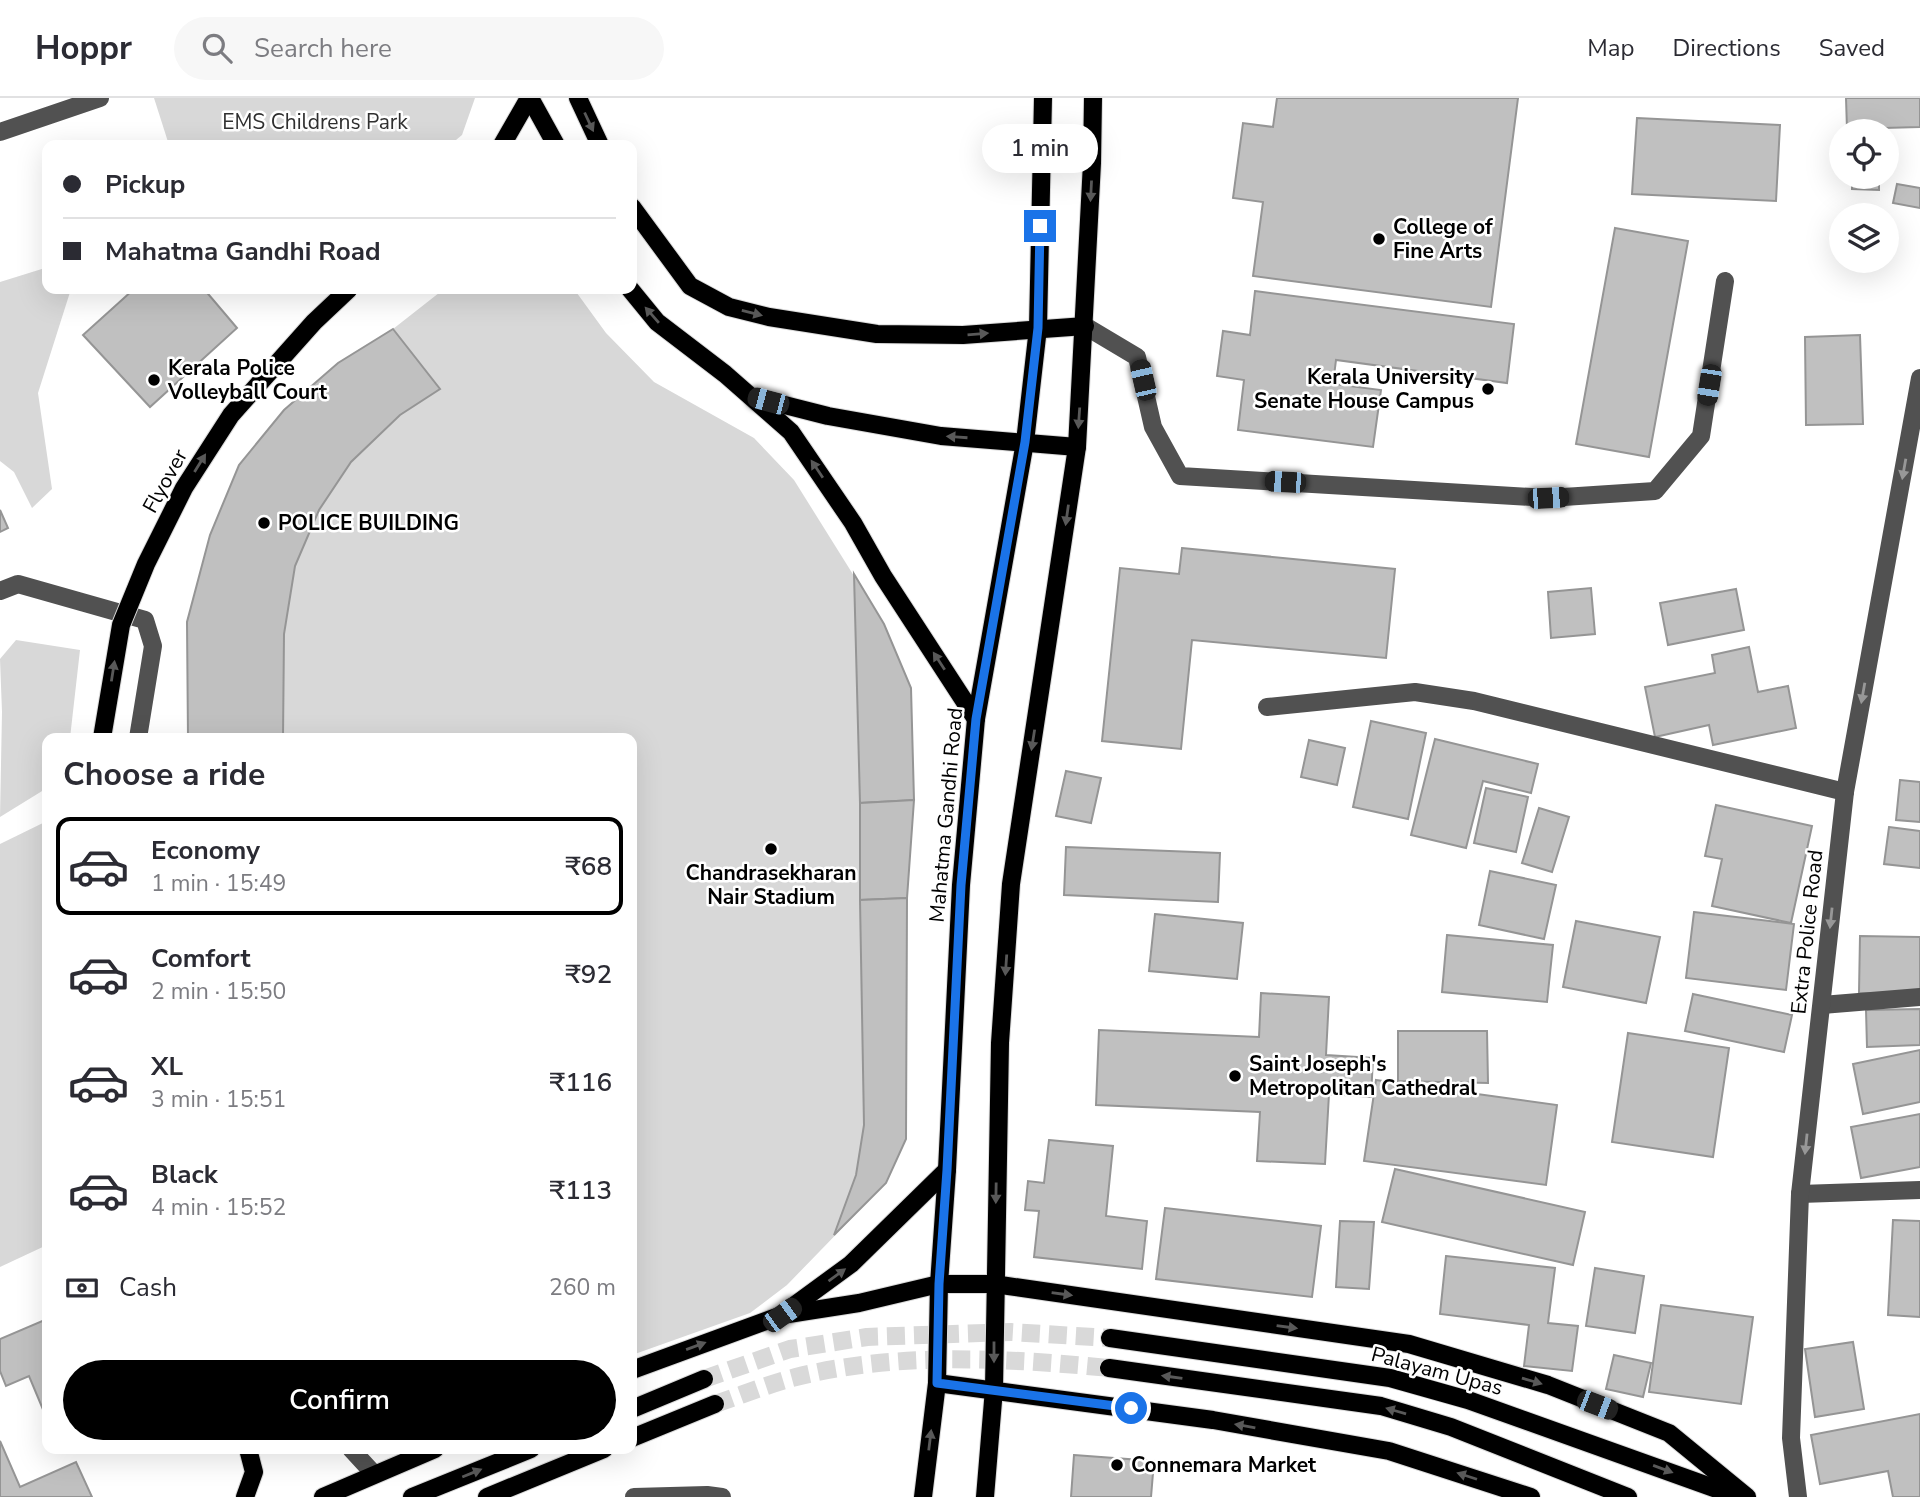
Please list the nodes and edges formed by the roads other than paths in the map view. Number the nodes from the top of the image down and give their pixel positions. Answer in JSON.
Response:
{"nodes":[{"id":1,"x":100,"y":98,"type":"edge"},
{"id":2,"x":530,"y":98,"type":"edge"},
{"id":3,"x":578,"y":98,"type":"edge"},
{"id":4,"x":1043,"y":98,"type":"edge"},
{"id":5,"x":1093,"y":98,"type":"edge"},
{"id":6,"x":0,"y":132,"type":"edge"},
{"id":7,"x":505,"y":140,"type":"edge"},
{"id":8,"x":553,"y":140,"type":"edge"},
{"id":9,"x":598,"y":140,"type":"edge"},
{"id":10,"x":637,"y":214,"type":"edge"},
{"id":11,"x":1726,"y":281,"type":"dead end"},
{"id":12,"x":344,"y":294,"type":"edge"},
{"id":13,"x":634,"y":294,"type":"edge"},
{"id":14,"x":1085,"y":326,"type":"junction"},
{"id":15,"x":1038,"y":328,"type":"junction"},
{"id":16,"x":1920,"y":378,"type":"edge"},
{"id":17,"x":750,"y":396,"type":"junction"},
{"id":18,"x":1025,"y":442,"type":"junction"},
{"id":19,"x":1077,"y":447,"type":"junction"},
{"id":20,"x":0,"y":591,"type":"edge"},
{"id":21,"x":1267,"y":707,"type":"dead end"},
{"id":22,"x":976,"y":719,"type":"junction"},
{"id":23,"x":103,"y":733,"type":"edge"},
{"id":24,"x":139,"y":733,"type":"edge"},
{"id":25,"x":1845,"y":792,"type":"junction"},
{"id":26,"x":1920,"y":997,"type":"edge"},
{"id":27,"x":1822,"y":1005,"type":"junction"},
{"id":28,"x":947,"y":1170,"type":"junction"},
{"id":29,"x":1920,"y":1190,"type":"edge"},
{"id":30,"x":1800,"y":1194,"type":"junction"},
{"id":31,"x":939,"y":1284,"type":"junction"},
{"id":32,"x":994,"y":1284,"type":"junction"},
{"id":33,"x":782,"y":1315,"type":"junction"},
{"id":34,"x":1110,"y":1338,"type":"tunnel mouth"},
{"id":35,"x":637,"y":1368,"type":"edge"},
{"id":36,"x":1109,"y":1368,"type":"tunnel mouth"},
{"id":37,"x":704,"y":1379,"type":"tunnel mouth"},
{"id":38,"x":937,"y":1383,"type":"junction"},
{"id":39,"x":994,"y":1389,"type":"junction"},
{"id":40,"x":715,"y":1404,"type":"tunnel mouth"},
{"id":41,"x":637,"y":1407,"type":"edge"},
{"id":42,"x":637,"y":1436,"type":"edge"},
{"id":43,"x":249,"y":1454,"type":"edge"},
{"id":44,"x":356,"y":1454,"type":"edge"},
{"id":45,"x":423,"y":1454,"type":"edge"},
{"id":46,"x":519,"y":1454,"type":"edge"},
{"id":47,"x":592,"y":1454,"type":"edge"},
{"id":48,"x":374,"y":1474,"type":"junction"},
{"id":49,"x":245,"y":1497,"type":"edge"},
{"id":50,"x":323,"y":1497,"type":"edge"},
{"id":51,"x":412,"y":1497,"type":"edge"},
{"id":52,"x":487,"y":1497,"type":"edge"},
{"id":53,"x":634,"y":1497,"type":"edge"},
{"id":54,"x":722,"y":1497,"type":"edge"},
{"id":55,"x":923,"y":1497,"type":"edge"},
{"id":56,"x":985,"y":1497,"type":"edge"},
{"id":57,"x":1531,"y":1497,"type":"edge"},
{"id":58,"x":1628,"y":1497,"type":"edge"},
{"id":59,"x":1740,"y":1497,"type":"edge"},
{"id":60,"x":1747,"y":1497,"type":"edge"},
{"id":61,"x":1798,"y":1497,"type":"edge"}],
"edges":[{"from":1,"to":6,"type":"street"},
{"from":2,"to":7,"type":"main road"},
{"from":2,"to":8,"type":"main road"},
{"from":3,"to":9,"type":"main road","one_way":true},
{"from":4,"to":15,"type":"main road","name":"Mahatma Gandhi Road"},
{"from":5,"to":14,"type":"main road","one_way":true},
{"from":10,"to":15,"type":"main road","one_way":true},
{"from":11,"to":14,"type":"street"},
{"from":23,"to":12,"type":"main road","name":"Flyover","one_way":true,"bridge":true},
{"from":17,"to":13,"type":"main road","one_way":true},
{"from":14,"to":15,"type":"main road"},
{"from":14,"to":19,"type":"main road","one_way":true},
{"from":15,"to":18,"type":"main road","name":"Mahatma Gandhi Road"},
{"from":16,"to":25,"type":"street","name":"Extra Police Road","one_way":true},
{"from":18,"to":17,"type":"main road","one_way":true},
{"from":22,"to":17,"type":"main road","one_way":true},
{"from":18,"to":19,"type":"main road"},
{"from":18,"to":22,"type":"main road","name":"Mahatma Gandhi Road"},
{"from":19,"to":32,"type":"main road","one_way":true},
{"from":20,"to":24,"type":"street"},
{"from":21,"to":25,"type":"street"},
{"from":22,"to":28,"type":"main road","name":"Mahatma Gandhi Road"},
{"from":25,"to":27,"type":"street","name":"Extra Police Road","one_way":true},
{"from":26,"to":27,"type":"street"},
{"from":27,"to":30,"type":"street","name":"Extra Police Road","one_way":true},
{"from":28,"to":31,"type":"main road","name":"Mahatma Gandhi Road"},
{"from":33,"to":28,"type":"main road","one_way":true},
{"from":29,"to":30,"type":"street"},
{"from":30,"to":61,"type":"street","name":"Extra Police Road"},
{"from":31,"to":32,"type":"main road"},
{"from":31,"to":33,"type":"main road"},
{"from":31,"to":38,"type":"main road","name":"Mahatma Gandhi Road"},
{"from":32,"to":39,"type":"main road","one_way":true},
{"from":32,"to":60,"type":"main road","one_way":true},
{"from":35,"to":33,"type":"main road","one_way":true},
{"from":34,"to":59,"type":"main road","name":"Palayam Upas","one_way":true},
{"from":58,"to":36,"type":"main road","one_way":true},
{"from":37,"to":41,"type":"main road"},
{"from":38,"to":39,"type":"main road"},
{"from":55,"to":38,"type":"main road","name":"Mahatma Gandhi Road","one_way":true},
{"from":39,"to":56,"type":"main road"},
{"from":57,"to":39,"type":"main road","one_way":true},
{"from":40,"to":42,"type":"main road"},
{"from":43,"to":49,"type":"main road"},
{"from":44,"to":48,"type":"street"},
{"from":45,"to":48,"type":"main road"},
{"from":51,"to":46,"type":"main road","one_way":true},
{"from":47,"to":52,"type":"main road"},
{"from":48,"to":50,"type":"main road"},
{"from":53,"to":54,"type":"street"}]}
